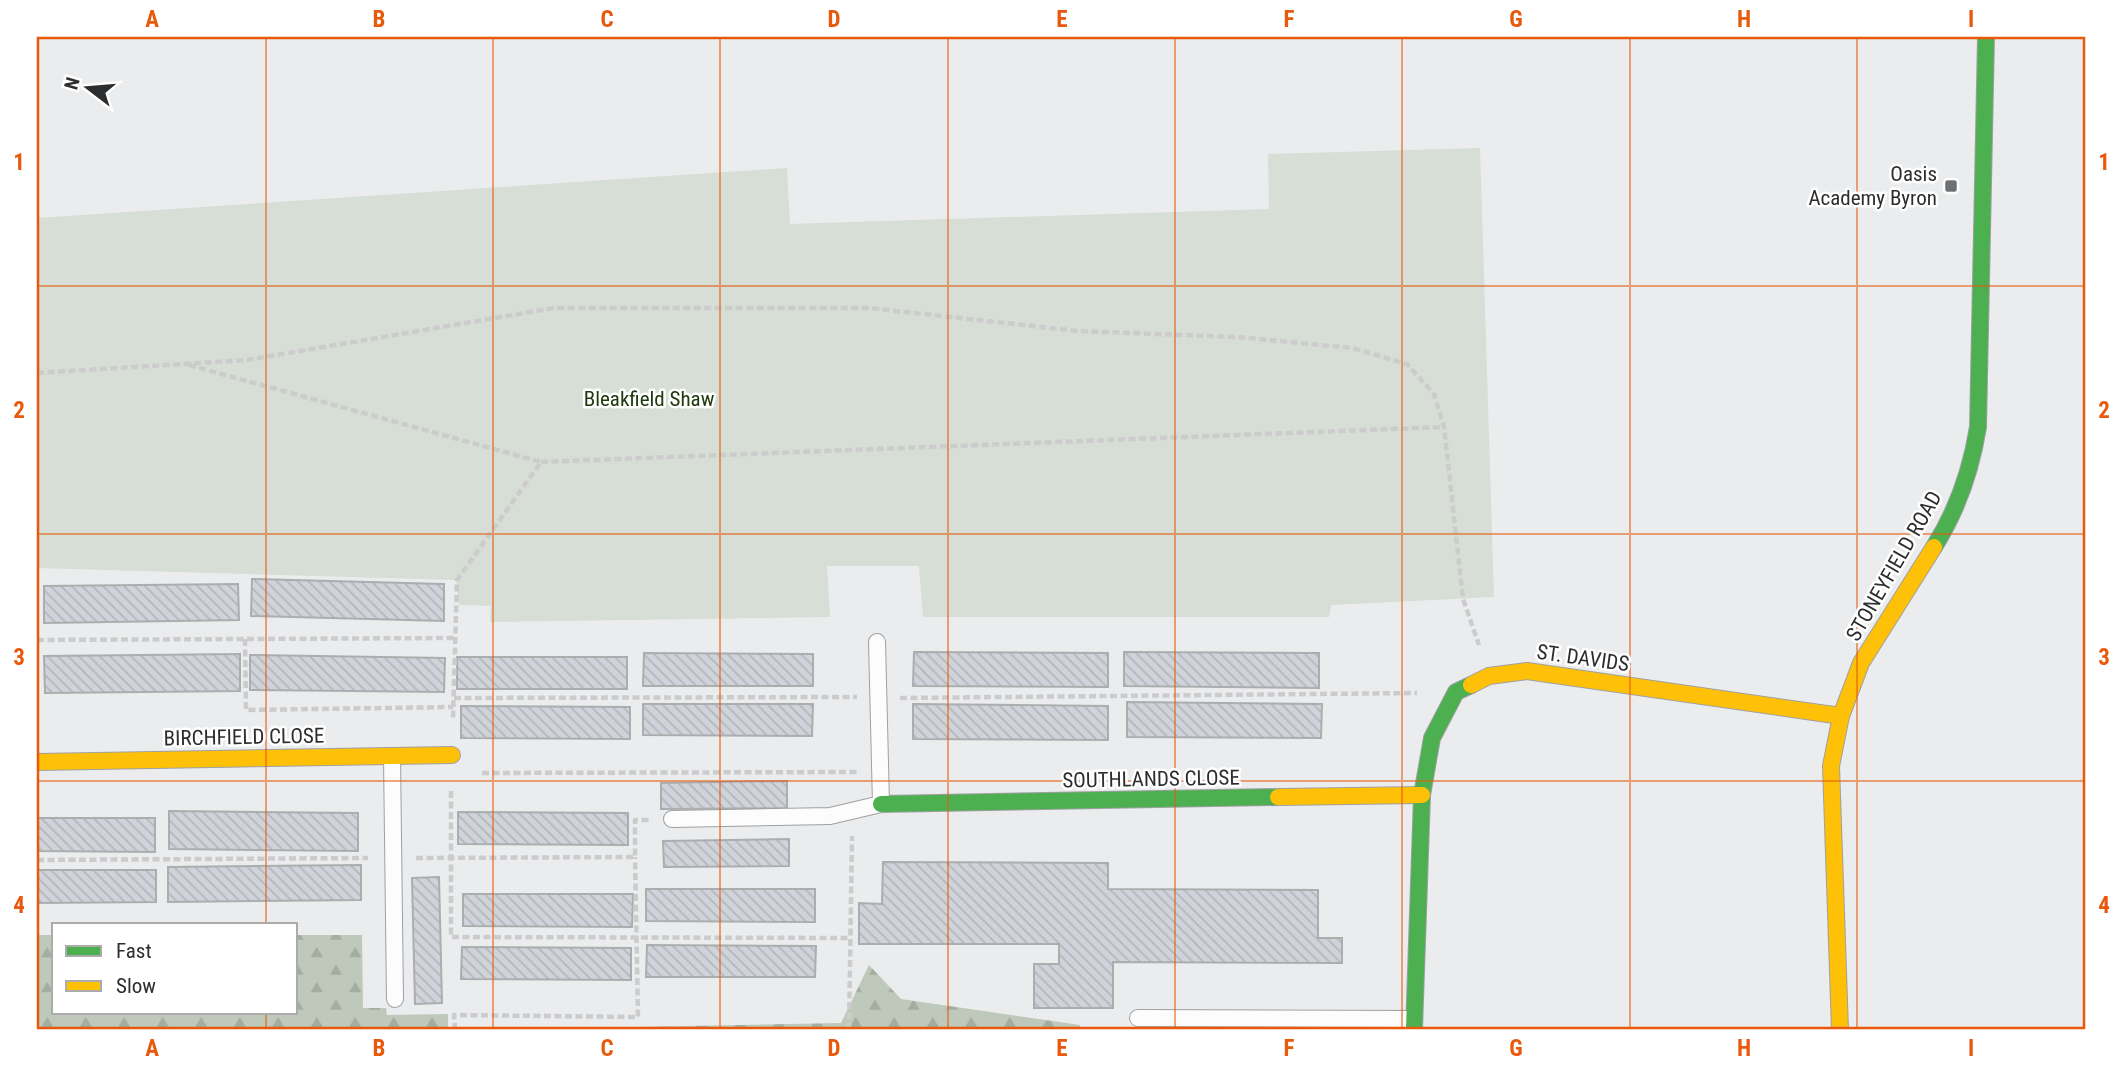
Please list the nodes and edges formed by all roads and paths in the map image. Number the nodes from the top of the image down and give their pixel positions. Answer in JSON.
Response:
{"nodes":[{"id":1,"x":1986,"y":37,"type":"edge"},
{"id":2,"x":185,"y":364,"type":"junction"},
{"id":3,"x":37,"y":373,"type":"edge"},
{"id":4,"x":1444,"y":428,"type":"junction"},
{"id":5,"x":541,"y":462,"type":"junction"},
{"id":6,"x":455,"y":638,"type":"junction"},
{"id":7,"x":246,"y":639,"type":"junction"},
{"id":8,"x":37,"y":640,"type":"edge"},
{"id":9,"x":877,"y":642,"type":"dead end"},
{"id":10,"x":1489,"y":676,"type":"junction"},
{"id":11,"x":1456,"y":692,"type":"junction"},
{"id":12,"x":454,"y":698,"type":"junction"},
{"id":13,"x":878,"y":698,"type":"junction"},
{"id":14,"x":453,"y":707,"type":"junction"},
{"id":15,"x":1841,"y":716,"type":"junction"},
{"id":16,"x":452,"y":755,"type":"junction"},
{"id":17,"x":392,"y":756,"type":"junction"},
{"id":18,"x":37,"y":762,"type":"edge"},
{"id":19,"x":880,"y":771,"type":"junction"},
{"id":20,"x":479,"y":773,"type":"dead end"},
{"id":21,"x":1422,"y":795,"type":"junction"},
{"id":22,"x":881,"y":804,"type":"junction"},
{"id":23,"x":852,"y":810,"type":"junction"},
{"id":24,"x":672,"y":819,"type":"dead end"},
{"id":25,"x":635,"y":857,"type":"dead end"},
{"id":26,"x":637,"y":936,"type":"junction"},
{"id":27,"x":850,"y":938,"type":"junction"},
{"id":28,"x":395,"y":999,"type":"dead end"},
{"id":29,"x":1138,"y":1018,"type":"dead end"},
{"id":30,"x":1414,"y":1024,"type":"edge"},
{"id":31,"x":455,"y":1030,"type":"edge"},
{"id":32,"x":849,"y":1030,"type":"edge"},
{"id":33,"x":1840,"y":1030,"type":"edge"}],
"edges":[{"from":1,"to":15,"type":"street","name":"STONEYFIELD ROAD"},
{"from":2,"to":3,"type":"path"},
{"from":2,"to":4,"type":"path"},
{"from":2,"to":5,"type":"path"},
{"from":4,"to":5,"type":"path"},
{"from":4,"to":10,"type":"path"},
{"from":5,"to":6,"type":"path"},
{"from":6,"to":7,"type":"path"},
{"from":6,"to":12,"type":"path"},
{"from":7,"to":8,"type":"path"},
{"from":7,"to":14,"type":"path"},
{"from":9,"to":13,"type":"lane"},
{"from":10,"to":11,"type":"street","name":"ST. DAVIDS"},
{"from":10,"to":15,"type":"street","name":"ST. DAVIDS"},
{"from":11,"to":13,"type":"path"},
{"from":11,"to":21,"type":"street"},
{"from":12,"to":13,"type":"path"},
{"from":12,"to":14,"type":"path"},
{"from":13,"to":19,"type":"lane"},
{"from":14,"to":16,"type":"path"},
{"from":15,"to":33,"type":"street","name":"STONEYFIELD ROAD"},
{"from":16,"to":17,"type":"street","name":"BIRCHFIELD CLOSE"},
{"from":16,"to":26,"type":"path"},
{"from":17,"to":18,"type":"street","name":"BIRCHFIELD CLOSE"},
{"from":17,"to":28,"type":"lane"},
{"from":19,"to":20,"type":"path"},
{"from":19,"to":22,"type":"lane"},
{"from":21,"to":22,"type":"street","name":"SOUTHLANDS CLOSE"},
{"from":21,"to":30,"type":"street"},
{"from":22,"to":23,"type":"lane"},
{"from":23,"to":24,"type":"lane"},
{"from":23,"to":27,"type":"path"},
{"from":25,"to":26,"type":"path"},
{"from":26,"to":27,"type":"path"},
{"from":26,"to":31,"type":"path"},
{"from":27,"to":32,"type":"path"},
{"from":29,"to":30,"type":"lane"}]}
